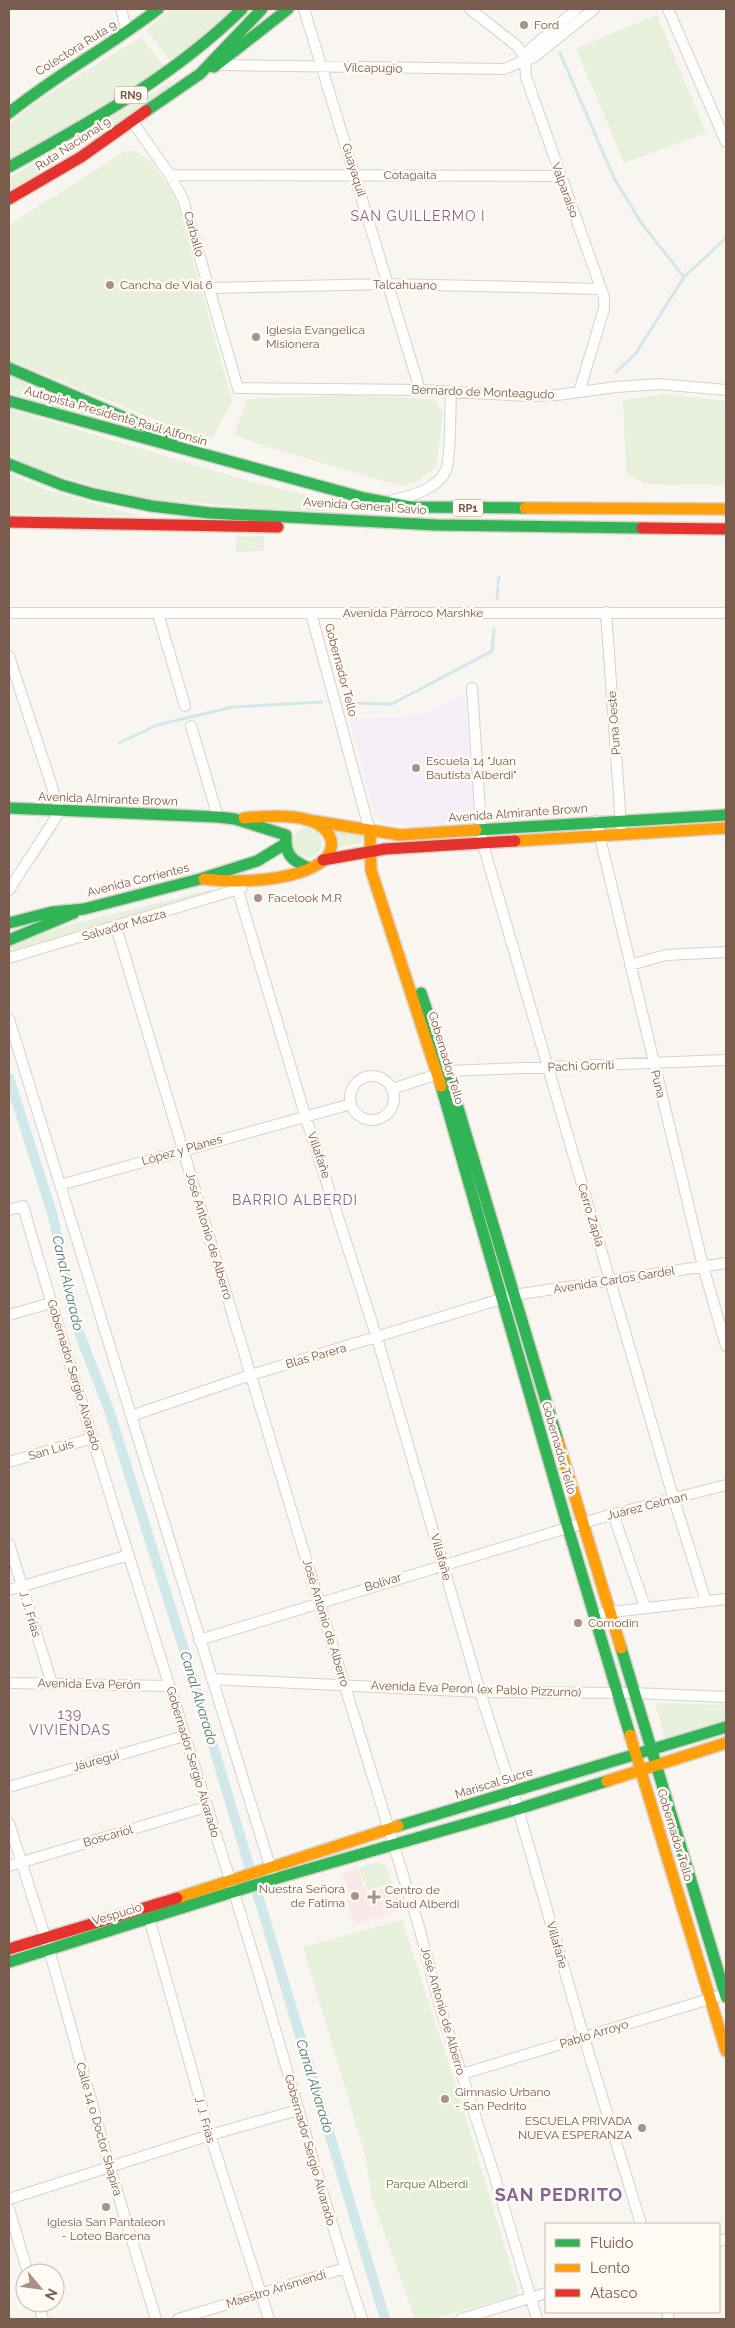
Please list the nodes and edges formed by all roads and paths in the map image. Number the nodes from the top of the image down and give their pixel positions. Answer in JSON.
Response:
{"nodes":[{"id":1,"x":120,"y":9,"type":"edge"},
{"id":2,"x":158,"y":9,"type":"edge"},
{"id":3,"x":242,"y":9,"type":"edge"},
{"id":4,"x":262,"y":9,"type":"edge"},
{"id":5,"x":288,"y":9,"type":"edge"},
{"id":6,"x":304,"y":9,"type":"edge"},
{"id":7,"x":470,"y":9,"type":"edge"},
{"id":8,"x":577,"y":9,"type":"edge"},
{"id":9,"x":594,"y":9,"type":"edge"},
{"id":10,"x":668,"y":9,"type":"edge"},
{"id":11,"x":127,"y":32,"type":"junction"},
{"id":12,"x":525,"y":59,"type":"junction"},
{"id":13,"x":218,"y":65,"type":"junction"},
{"id":14,"x":323,"y":67,"type":"junction"},
{"id":15,"x":200,"y":74,"type":"junction"},
{"id":16,"x":9,"y":113,"type":"edge"},
{"id":17,"x":132,"y":122,"type":"junction"},
{"id":18,"x":726,"y":142,"type":"edge"},
{"id":19,"x":81,"y":158,"type":"junction"},
{"id":20,"x":9,"y":167,"type":"edge"},
{"id":21,"x":170,"y":175,"type":"junction"},
{"id":22,"x":356,"y":175,"type":"junction"},
{"id":23,"x":560,"y":176,"type":"junction"},
{"id":24,"x":9,"y":199,"type":"edge"},
{"id":25,"x":9,"y":210,"type":"edge"},
{"id":26,"x":388,"y":284,"type":"junction"},
{"id":27,"x":209,"y":288,"type":"junction"},
{"id":28,"x":601,"y":288,"type":"junction"},
{"id":29,"x":9,"y":368,"type":"edge"},
{"id":30,"x":238,"y":388,"type":"joint"},
{"id":31,"x":420,"y":390,"type":"junction"},
{"id":32,"x":726,"y":390,"type":"edge"},
{"id":33,"x":450,"y":392,"type":"junction"},
{"id":34,"x":579,"y":392,"type":"junction"},
{"id":35,"x":9,"y":401,"type":"edge"},
{"id":36,"x":215,"y":458,"type":"junction"},
{"id":37,"x":9,"y":464,"type":"edge"},
{"id":38,"x":382,"y":502,"type":"junction"},
{"id":39,"x":726,"y":508,"type":"edge"},
{"id":40,"x":9,"y":522,"type":"edge"},
{"id":41,"x":436,"y":525,"type":"junction"},
{"id":42,"x":726,"y":530,"type":"edge"},
{"id":43,"x":606,"y":612,"type":"junction"},
{"id":44,"x":9,"y":613,"type":"edge"},
{"id":45,"x":311,"y":613,"type":"junction"},
{"id":46,"x":158,"y":614,"type":"junction"},
{"id":47,"x":726,"y":614,"type":"edge"},
{"id":48,"x":9,"y":656,"type":"edge"},
{"id":49,"x":472,"y":688,"type":"dead end"},
{"id":50,"x":185,"y":706,"type":"dead end"},
{"id":51,"x":191,"y":726,"type":"dead end"},
{"id":52,"x":9,"y":808,"type":"edge"},
{"id":53,"x":60,"y":812,"type":"junction"},
{"id":54,"x":726,"y":815,"type":"edge"},
{"id":55,"x":218,"y":817,"type":"junction"},
{"id":56,"x":235,"y":819,"type":"junction"},
{"id":57,"x":621,"y":820,"type":"junction"},
{"id":58,"x":311,"y":821,"type":"junction"},
{"id":59,"x":596,"y":822,"type":"junction"},
{"id":60,"x":481,"y":828,"type":"junction"},
{"id":61,"x":726,"y":828,"type":"edge"},
{"id":62,"x":370,"y":832,"type":"junction"},
{"id":63,"x":622,"y":835,"type":"junction"},
{"id":64,"x":600,"y":837,"type":"junction"},
{"id":65,"x":286,"y":840,"type":"junction"},
{"id":66,"x":482,"y":841,"type":"junction"},
{"id":67,"x":372,"y":851,"type":"junction"},
{"id":68,"x":324,"y":860,"type":"junction"},
{"id":69,"x":307,"y":867,"type":"junction"},
{"id":70,"x":200,"y":879,"type":"junction"},
{"id":71,"x":254,"y":881,"type":"junction"},
{"id":72,"x":9,"y":890,"type":"edge"},
{"id":73,"x":238,"y":890,"type":"junction"},
{"id":74,"x":84,"y":909,"type":"junction"},
{"id":75,"x":9,"y":923,"type":"edge"},
{"id":76,"x":116,"y":927,"type":"junction"},
{"id":77,"x":9,"y":940,"type":"edge"},
{"id":78,"x":726,"y":952,"type":"edge"},
{"id":79,"x":9,"y":958,"type":"edge"},
{"id":80,"x":630,"y":965,"type":"junction"},
{"id":81,"x":9,"y":1019,"type":"edge"},
{"id":82,"x":726,"y":1060,"type":"edge"},
{"id":83,"x":653,"y":1063,"type":"junction"},
{"id":84,"x":547,"y":1067,"type":"junction"},
{"id":85,"x":442,"y":1072,"type":"junction"},
{"id":86,"x":392,"y":1089,"type":"junction"},
{"id":87,"x":351,"y":1104,"type":"junction"},
{"id":88,"x":305,"y":1115,"type":"junction"},
{"id":89,"x":183,"y":1150,"type":"junction"},
{"id":90,"x":60,"y":1185,"type":"junction"},
{"id":91,"x":9,"y":1210,"type":"edge"},
{"id":92,"x":726,"y":1263,"type":"edge"},
{"id":93,"x":703,"y":1266,"type":"junction"},
{"id":94,"x":610,"y":1281,"type":"junction"},
{"id":95,"x":508,"y":1296,"type":"junction"},
{"id":96,"x":51,"y":1303,"type":"junction"},
{"id":97,"x":9,"y":1315,"type":"edge"},
{"id":98,"x":377,"y":1338,"type":"junction"},
{"id":99,"x":726,"y":1346,"type":"edge"},
{"id":100,"x":251,"y":1375,"type":"junction"},
{"id":101,"x":130,"y":1416,"type":"junction"},
{"id":102,"x":93,"y":1438,"type":"junction"},
{"id":103,"x":9,"y":1462,"type":"edge"},
{"id":104,"x":726,"y":1485,"type":"edge"},
{"id":105,"x":674,"y":1500,"type":"junction"},
{"id":106,"x":613,"y":1514,"type":"junction"},
{"id":107,"x":582,"y":1524,"type":"junction"},
{"id":108,"x":568,"y":1528,"type":"junction"},
{"id":109,"x":9,"y":1544,"type":"edge"},
{"id":110,"x":129,"y":1555,"type":"junction"},
{"id":111,"x":443,"y":1564,"type":"junction"},
{"id":112,"x":22,"y":1586,"type":"junction"},
{"id":113,"x":9,"y":1590,"type":"edge"},
{"id":114,"x":726,"y":1599,"type":"edge"},
{"id":115,"x":706,"y":1601,"type":"junction"},
{"id":116,"x":319,"y":1602,"type":"junction"},
{"id":117,"x":646,"y":1607,"type":"junction"},
{"id":118,"x":609,"y":1611,"type":"junction"},
{"id":119,"x":596,"y":1615,"type":"junction"},
{"id":120,"x":199,"y":1640,"type":"junction"},
{"id":121,"x":212,"y":1680,"type":"junction"},
{"id":122,"x":9,"y":1682,"type":"edge"},
{"id":123,"x":52,"y":1684,"type":"junction"},
{"id":124,"x":345,"y":1684,"type":"junction"},
{"id":125,"x":169,"y":1686,"type":"junction"},
{"id":126,"x":480,"y":1692,"type":"junction"},
{"id":127,"x":634,"y":1693,"type":"junction"},
{"id":128,"x":620,"y":1694,"type":"junction"},
{"id":129,"x":726,"y":1697,"type":"edge"},
{"id":130,"x":726,"y":1727,"type":"edge"},
{"id":131,"x":184,"y":1736,"type":"junction"},
{"id":132,"x":726,"y":1743,"type":"edge"},
{"id":133,"x":651,"y":1750,"type":"junction"},
{"id":134,"x":636,"y":1755,"type":"junction"},
{"id":135,"x":656,"y":1766,"type":"junction"},
{"id":136,"x":640,"y":1770,"type":"junction"},
{"id":137,"x":9,"y":1787,"type":"edge"},
{"id":138,"x":513,"y":1792,"type":"junction"},
{"id":139,"x":206,"y":1807,"type":"junction"},
{"id":140,"x":518,"y":1809,"type":"junction"},
{"id":141,"x":9,"y":1823,"type":"edge"},
{"id":142,"x":389,"y":1829,"type":"junction"},
{"id":143,"x":394,"y":1846,"type":"junction"},
{"id":144,"x":20,"y":1862,"type":"junction"},
{"id":145,"x":9,"y":1866,"type":"edge"},
{"id":146,"x":272,"y":1874,"type":"junction"},
{"id":147,"x":232,"y":1887,"type":"junction"},
{"id":148,"x":149,"y":1918,"type":"junction"},
{"id":149,"x":45,"y":1938,"type":"junction"},
{"id":150,"x":9,"y":1949,"type":"edge"},
{"id":151,"x":49,"y":1949,"type":"junction"},
{"id":152,"x":9,"y":1962,"type":"edge"},
{"id":153,"x":726,"y":1995,"type":"edge"},
{"id":154,"x":710,"y":1998,"type":"junction"},
{"id":155,"x":584,"y":2037,"type":"junction"},
{"id":156,"x":726,"y":2050,"type":"edge"},
{"id":157,"x":462,"y":2074,"type":"junction"},
{"id":158,"x":298,"y":2110,"type":"junction"},
{"id":159,"x":210,"y":2135,"type":"junction"},
{"id":160,"x":110,"y":2168,"type":"junction"},
{"id":161,"x":9,"y":2200,"type":"edge"},
{"id":162,"x":9,"y":2209,"type":"edge"},
{"id":163,"x":641,"y":2223,"type":"edge"},
{"id":164,"x":25,"y":2263,"type":"edge"},
{"id":165,"x":345,"y":2268,"type":"junction"},
{"id":166,"x":545,"y":2293,"type":"edge"},
{"id":167,"x":261,"y":2294,"type":"junction"},
{"id":168,"x":531,"y":2298,"type":"junction"},
{"id":169,"x":156,"y":2319,"type":"edge"},
{"id":170,"x":178,"y":2319,"type":"edge"},
{"id":171,"x":269,"y":2319,"type":"edge"},
{"id":172,"x":362,"y":2319,"type":"edge"},
{"id":173,"x":461,"y":2319,"type":"edge"},
{"id":174,"x":537,"y":2319,"type":"edge"}],
"edges":[{"from":1,"to":11,"type":"street"},
{"from":2,"to":11,"type":"main road","name":"Colectora Ruta 9"},
{"from":3,"to":20,"type":"main road","name":"Ruta Nacional 9","number":"RN9"},
{"from":4,"to":15,"type":"main road","name":"Ruta Nacional 9","number":"RN9"},
{"from":5,"to":13,"type":"main road"},
{"from":6,"to":14,"type":"street","name":"Guayaquil"},
{"from":7,"to":12,"type":"street"},
{"from":8,"to":12,"type":"street"},
{"from":9,"to":12,"type":"street","name":"Vilcapugio"},
{"from":10,"to":18,"type":"street"},
{"from":11,"to":16,"type":"main road","name":"Colectora Ruta 9"},
{"from":12,"to":14,"type":"street","name":"Vilcapugio"},
{"from":12,"to":23,"type":"street","name":"Valparaíso"},
{"from":13,"to":14,"type":"street","name":"Vilcapugio"},
{"from":13,"to":15,"type":"main road"},
{"from":14,"to":22,"type":"street","name":"Guayaquil"},
{"from":15,"to":17,"type":"main road","name":"Ruta Nacional 9","number":"RN9"},
{"from":17,"to":19,"type":"main road","name":"Ruta Nacional 9","number":"RN9"},
{"from":17,"to":21,"type":"street","name":"Carballo"},
{"from":19,"to":24,"type":"main road","name":"Ruta Nacional 9","number":"RN9"},
{"from":19,"to":25,"type":"main road"},
{"from":21,"to":22,"type":"street","name":"Cotagaita"},
{"from":21,"to":27,"type":"street","name":"Carballo"},
{"from":22,"to":23,"type":"street","name":"Cotagaita"},
{"from":22,"to":26,"type":"street","name":"Guayaquil"},
{"from":23,"to":28,"type":"street","name":"Valparaíso"},
{"from":26,"to":27,"type":"street","name":"Talcahuano"},
{"from":26,"to":28,"type":"street","name":"Talcahuano"},
{"from":26,"to":31,"type":"street","name":"Guayaquil"},
{"from":27,"to":30,"type":"street","name":"Carballo"},
{"from":28,"to":34,"type":"street","name":"Valparaíso"},
{"from":29,"to":36,"type":"main road"},
{"from":30,"to":31,"type":"street","name":"Bernardo de Monteagudo"},
{"from":31,"to":33,"type":"street","name":"Bernardo de Monteagudo"},
{"from":32,"to":34,"type":"street","name":"Bernardo de Monteagudo"},
{"from":33,"to":34,"type":"street","name":"Bernardo de Monteagudo"},
{"from":33,"to":38,"type":"street"},
{"from":35,"to":36,"type":"main road","name":"Autopista Presidente Raúl Alfonsín"},
{"from":36,"to":38,"type":"main road","name":"Avenida General Savio","number":"RP1"},
{"from":37,"to":41,"type":"main road","name":"Avenida General Savio","number":"RP1"},
{"from":38,"to":39,"type":"main road","name":"Avenida General Savio","number":"RP1"},
{"from":40,"to":41,"type":"main road","number":"RP1"},
{"from":41,"to":42,"type":"main road","name":"Avenida General Savio","number":"RP1"},
{"from":43,"to":45,"type":"street","name":"Avenida Párroco Marshke"},
{"from":43,"to":47,"type":"street","name":"Avenida Párroco Marshke"},
{"from":43,"to":57,"type":"street","name":"Puna Oeste"},
{"from":44,"to":46,"type":"street","name":"Avenida Párroco Marshke"},
{"from":45,"to":46,"type":"street","name":"Avenida Párroco Marshke"},
{"from":45,"to":62,"type":"street","name":"Gobernador Tello"},
{"from":46,"to":50,"type":"street"},
{"from":48,"to":53,"type":"street"},
{"from":49,"to":60,"type":"street","name":"Cerro Zapla"},
{"from":51,"to":55,"type":"street"},
{"from":52,"to":53,"type":"main road","name":"Avenida Almirante Brown"},
{"from":53,"to":55,"type":"main road","name":"Avenida Almirante Brown"},
{"from":53,"to":72,"type":"street"},
{"from":54,"to":57,"type":"main road","name":"Avenida Almirante Brown"},
{"from":55,"to":56,"type":"main road","name":"Avenida Almirante Brown"},
{"from":56,"to":58,"type":"main road","name":"Avenida Almirante Brown"},
{"from":56,"to":65,"type":"main road"},
{"from":57,"to":59,"type":"main road","name":"Avenida Almirante Brown"},
{"from":57,"to":63,"type":"street","name":"Puna Oeste"},
{"from":58,"to":62,"type":"main road","name":"Avenida Almirante Brown"},
{"from":58,"to":65,"type":"main road"},
{"from":58,"to":68,"type":"main road"},
{"from":59,"to":60,"type":"main road","name":"Avenida Almirante Brown"},
{"from":59,"to":64,"type":"street","name":"Puna"},
{"from":60,"to":62,"type":"main road","name":"Avenida Almirante Brown"},
{"from":60,"to":66,"type":"street","name":"Cerro Zapla"},
{"from":61,"to":63,"type":"main road","name":"Avenida Almirante Brown"},
{"from":62,"to":67,"type":"main road","name":"Gobernador Tello"},
{"from":63,"to":64,"type":"main road","name":"Avenida Almirante Brown"},
{"from":64,"to":66,"type":"main road","name":"Avenida Almirante Brown"},
{"from":64,"to":80,"type":"street","name":"Puna"},
{"from":65,"to":69,"type":"main road"},
{"from":65,"to":70,"type":"main road","name":"Avenida Corrientes"},
{"from":66,"to":67,"type":"main road","name":"Avenida Almirante Brown"},
{"from":66,"to":84,"type":"street","name":"Cerro Zapla"},
{"from":67,"to":68,"type":"main road","name":"Avenida Almirante Brown"},
{"from":67,"to":85,"type":"main road","name":"Gobernador Tello"},
{"from":68,"to":69,"type":"main road"},
{"from":69,"to":71,"type":"main road","name":"Avenida Corrientes"},
{"from":70,"to":71,"type":"main road","name":"Avenida Corrientes"},
{"from":70,"to":74,"type":"main road","name":"Avenida Corrientes"},
{"from":71,"to":73,"type":"street","name":"Salvador Mazza"},
{"from":73,"to":76,"type":"street","name":"Salvador Mazza"},
{"from":73,"to":88,"type":"street","name":"Villafañe"},
{"from":74,"to":75,"type":"main road","name":"Avenida Corrientes"},
{"from":74,"to":77,"type":"main road","name":"Avenida Corrientes"},
{"from":76,"to":79,"type":"street","name":"Salvador Mazza"},
{"from":76,"to":89,"type":"street","name":"José Antonio de Alberro"},
{"from":78,"to":80,"type":"street"},
{"from":80,"to":83,"type":"street","name":"Puna"},
{"from":81,"to":90,"type":"street"},
{"from":82,"to":83,"type":"street","name":"Pachi Gorriti"},
{"from":83,"to":84,"type":"street","name":"Pachi Gorriti"},
{"from":83,"to":93,"type":"street","name":"Puna"},
{"from":84,"to":85,"type":"street","name":"Pachi Gorriti"},
{"from":84,"to":94,"type":"street","name":"Cerro Zapla"},
{"from":85,"to":86,"type":"street","name":"Pachi Gorriti"},
{"from":85,"to":95,"type":"main road","name":"Gobernador Tello"},
{"from":86,"to":87,"type":"street"},
{"from":86,"to":87,"type":"street"},
{"from":87,"to":88,"type":"street","name":"López y Planes"},
{"from":88,"to":89,"type":"street","name":"López y Planes"},
{"from":88,"to":98,"type":"street","name":"Villafañe"},
{"from":89,"to":90,"type":"street","name":"López y Planes"},
{"from":89,"to":100,"type":"street","name":"José Antonio de Alberro"},
{"from":90,"to":101,"type":"street"},
{"from":91,"to":96,"type":"street","name":"Gobernador Sergio Alvarado"},
{"from":92,"to":93,"type":"street","name":"Avenida Carlos Gardel"},
{"from":93,"to":94,"type":"street","name":"Avenida Carlos Gardel"},
{"from":93,"to":99,"type":"street","name":"Puna"},
{"from":94,"to":95,"type":"street","name":"Avenida Carlos Gardel"},
{"from":94,"to":105,"type":"street","name":"Cerro Zapla"},
{"from":95,"to":98,"type":"street","name":"Blas Parera"},
{"from":95,"to":107,"type":"main road","name":"Gobernador Tello"},
{"from":95,"to":108,"type":"main road","name":"Gobernador Tello"},
{"from":96,"to":97,"type":"street"},
{"from":96,"to":102,"type":"street","name":"Gobernador Sergio Alvarado"},
{"from":98,"to":100,"type":"street","name":"Blas Parera"},
{"from":98,"to":111,"type":"street","name":"Villafañe"},
{"from":100,"to":101,"type":"street","name":"Blas Parera"},
{"from":100,"to":116,"type":"street","name":"José Antonio de Alberro"},
{"from":101,"to":120,"type":"street"},
{"from":102,"to":103,"type":"street","name":"San Luis"},
{"from":102,"to":110,"type":"street","name":"Gobernador Sergio Alvarado"},
{"from":104,"to":105,"type":"street","name":"Juárez Celman"},
{"from":105,"to":106,"type":"street","name":"Juárez Celman"},
{"from":105,"to":115,"type":"street","name":"Cerro Zapla"},
{"from":106,"to":107,"type":"street","name":"Juárez Celman"},
{"from":106,"to":117,"type":"street"},
{"from":107,"to":108,"type":"street","name":"Juárez Celman"},
{"from":107,"to":118,"type":"main road","name":"Gobernador Tello"},
{"from":108,"to":111,"type":"street","name":"Bolívar"},
{"from":108,"to":119,"type":"main road","name":"Gobernador Tello"},
{"from":109,"to":112,"type":"street","name":"J. J. Frias"},
{"from":110,"to":112,"type":"street"},
{"from":110,"to":125,"type":"street","name":"Gobernador Sergio Alvarado"},
{"from":111,"to":116,"type":"street","name":"Bolívar"},
{"from":111,"to":126,"type":"street","name":"Villafañe"},
{"from":112,"to":113,"type":"street"},
{"from":112,"to":123,"type":"street","name":"J. J. Frias"},
{"from":114,"to":115,"type":"street"},
{"from":115,"to":117,"type":"street"},
{"from":116,"to":120,"type":"street","name":"Bolívar"},
{"from":116,"to":124,"type":"street","name":"José Antonio de Alberro"},
{"from":117,"to":118,"type":"street"},
{"from":118,"to":119,"type":"street"},
{"from":118,"to":127,"type":"main road","name":"Gobernador Tello"},
{"from":119,"to":128,"type":"main road","name":"Gobernador Tello"},
{"from":120,"to":121,"type":"street"},
{"from":121,"to":124,"type":"street","name":"Avenida Eva Peron (ex Pablo Pizzurno)"},
{"from":121,"to":146,"type":"street"},
{"from":122,"to":123,"type":"street","name":"Avenida Eva Perón"},
{"from":123,"to":125,"type":"street","name":"Avenida Eva Perón"},
{"from":124,"to":126,"type":"street","name":"Avenida Eva Peron (ex Pablo Pizzurno)"},
{"from":124,"to":142,"type":"street","name":"José Antonio de Alberro"},
{"from":125,"to":131,"type":"street","name":"Gobernador Sergio Alvarado"},
{"from":126,"to":128,"type":"street","name":"Avenida Eva Peron (ex Pablo Pizzurno)"},
{"from":126,"to":138,"type":"street","name":"Villafañe"},
{"from":127,"to":128,"type":"street"},
{"from":127,"to":129,"type":"street"},
{"from":127,"to":133,"type":"main road","name":"Gobernador Tello"},
{"from":128,"to":134,"type":"main road","name":"Gobernador Tello"},
{"from":130,"to":133,"type":"main road","name":"Mariscal Sucre"},
{"from":131,"to":137,"type":"street","name":"Jáuregui"},
{"from":131,"to":139,"type":"street","name":"Gobernador Sergio Alvarado"},
{"from":132,"to":135,"type":"main road"},
{"from":133,"to":134,"type":"main road","name":"Mariscal Sucre"},
{"from":133,"to":135,"type":"main road","name":"Gobernador Tello"},
{"from":134,"to":136,"type":"main road","name":"Gobernador Tello"},
{"from":134,"to":138,"type":"main road","name":"Mariscal Sucre"},
{"from":135,"to":136,"type":"main road"},
{"from":135,"to":153,"type":"main road","name":"Gobernador Tello"},
{"from":136,"to":140,"type":"main road"},
{"from":136,"to":154,"type":"main road","name":"Gobernador Tello"},
{"from":138,"to":140,"type":"street","name":"Villafañe"},
{"from":138,"to":142,"type":"main road","name":"Mariscal Sucre"},
{"from":139,"to":144,"type":"street","name":"Boscariol"},
{"from":139,"to":147,"type":"street","name":"Gobernador Sergio Alvarado"},
{"from":140,"to":143,"type":"main road"},
{"from":140,"to":155,"type":"street","name":"Villafañe"},
{"from":141,"to":144,"type":"street","name":"Calle 14 o Doctor Shapira"},
{"from":142,"to":143,"type":"street","name":"José Antonio de Alberro"},
{"from":142,"to":146,"type":"main road","name":"Mariscal Sucre"},
{"from":143,"to":146,"type":"main road"},
{"from":143,"to":157,"type":"street","name":"José Antonio de Alberro"},
{"from":144,"to":145,"type":"street","name":"Boscariol"},
{"from":144,"to":149,"type":"street","name":"Calle 14 o Doctor Shapira"},
{"from":146,"to":147,"type":"main road"},
{"from":147,"to":148,"type":"main road","name":"Vespucio"},
{"from":147,"to":149,"type":"main road","name":"Vespucio"},
{"from":147,"to":158,"type":"street","name":"Gobernador Sergio Alvarado"},
{"from":148,"to":151,"type":"main road","name":"Vespucio"},
{"from":148,"to":159,"type":"street","name":"J. J. Frias"},
{"from":149,"to":150,"type":"main road","name":"Vespucio"},
{"from":149,"to":151,"type":"street","name":"Calle 14 o Doctor Shapira"},
{"from":151,"to":152,"type":"main road","name":"Vespucio"},
{"from":151,"to":160,"type":"street","name":"Calle 14 o Doctor Shapira"},
{"from":153,"to":154,"type":"street","name":"Pablo Arroyo"},
{"from":154,"to":155,"type":"street","name":"Pablo Arroyo"},
{"from":154,"to":156,"type":"main road","name":"Gobernador Tello"},
{"from":155,"to":157,"type":"street","name":"Pablo Arroyo"},
{"from":155,"to":163,"type":"street","name":"Villafañe"},
{"from":157,"to":168,"type":"street","name":"José Antonio de Alberro"},
{"from":158,"to":159,"type":"street"},
{"from":158,"to":165,"type":"street","name":"Gobernador Sergio Alvarado"},
{"from":159,"to":160,"type":"street"},
{"from":159,"to":167,"type":"street","name":"J. J. Frias"},
{"from":160,"to":161,"type":"street"},
{"from":160,"to":169,"type":"street","name":"Calle 14 o Doctor Shapira"},
{"from":162,"to":164,"type":"street"},
{"from":165,"to":167,"type":"street","name":"Maestro Arismendi"},
{"from":165,"to":172,"type":"street","name":"Gobernador Sergio Alvarado"},
{"from":166,"to":168,"type":"street"},
{"from":167,"to":170,"type":"street","name":"Maestro Arismendi"},
{"from":167,"to":171,"type":"street","name":"J. J. Frias"},
{"from":168,"to":173,"type":"street"},
{"from":168,"to":174,"type":"street","name":"José Antonio de Alberro"}]}
